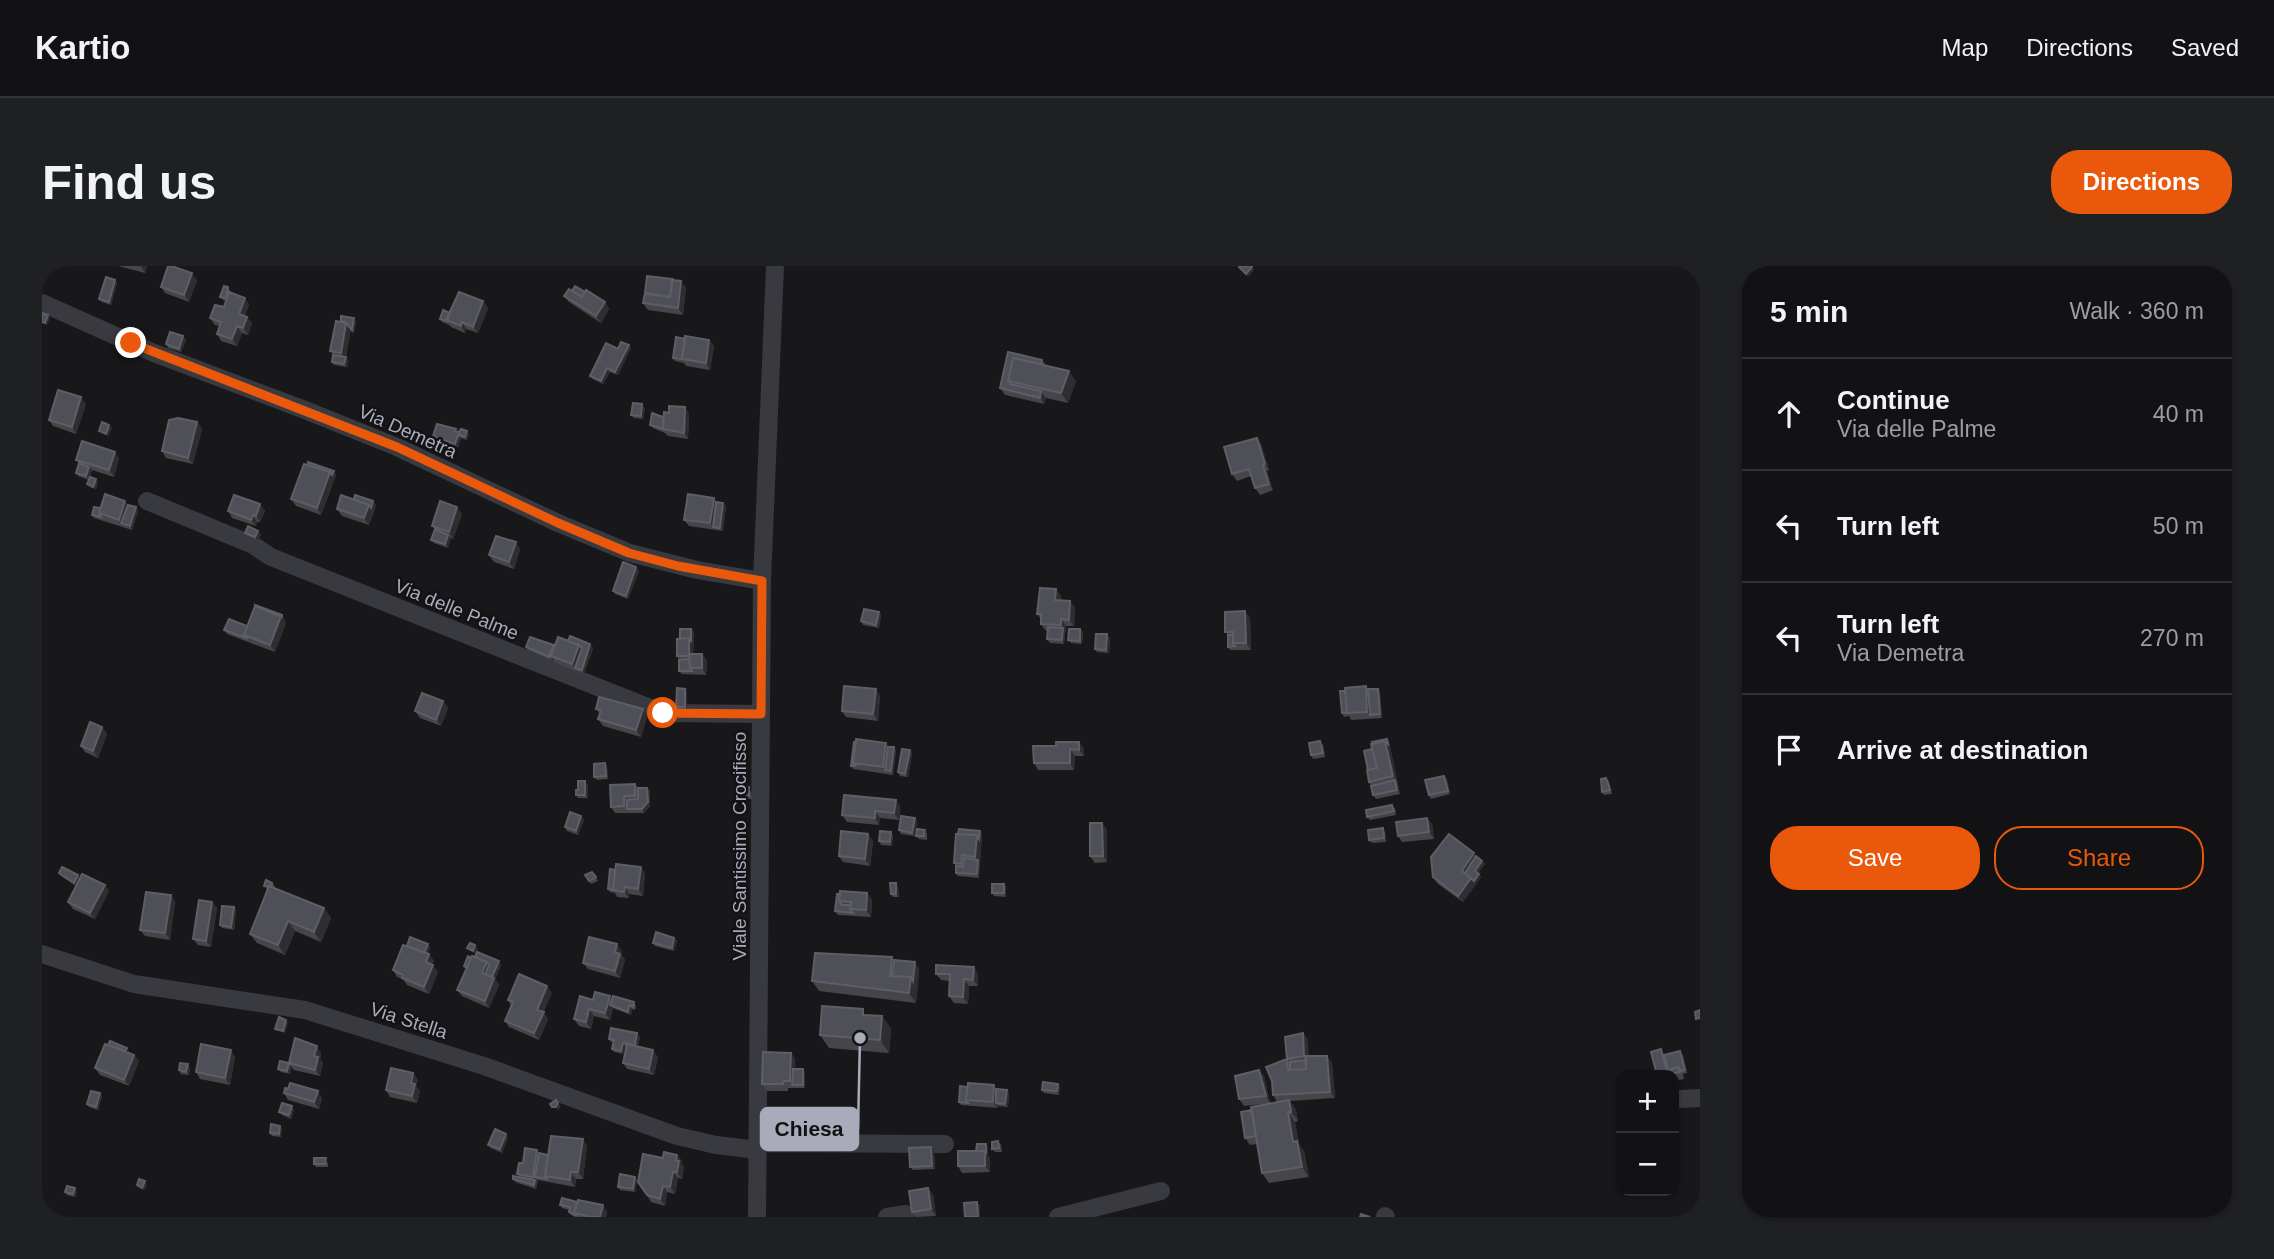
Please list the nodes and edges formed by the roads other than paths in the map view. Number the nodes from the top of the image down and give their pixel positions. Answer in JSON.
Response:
{"nodes":[{"id":1,"x":775,"y":266,"type":"edge"},
{"id":2,"x":42,"y":303,"type":"edge"},
{"id":3,"x":147,"y":501,"type":"dead end"},
{"id":4,"x":762,"y":581,"type":"junction"},
{"id":5,"x":761,"y":714,"type":"junction"},
{"id":6,"x":42,"y":954,"type":"edge"},
{"id":7,"x":1700,"y":1098,"type":"edge"},
{"id":8,"x":1680,"y":1099,"type":"dead end"},
{"id":9,"x":946,"y":1144,"type":"dead end"},
{"id":10,"x":758,"y":1147,"type":"junction"},
{"id":11,"x":1161,"y":1191,"type":"dead end"},
{"id":12,"x":906,"y":1214,"type":"dead end"},
{"id":13,"x":757,"y":1217,"type":"edge"},
{"id":14,"x":887,"y":1217,"type":"edge"},
{"id":15,"x":1058,"y":1217,"type":"edge"}],
"edges":[{"from":1,"to":4,"type":"street","name":"Viale Santissimo Crocifisso"},
{"from":2,"to":4,"type":"street","name":"Via Demetra"},
{"from":3,"to":5,"type":"street","name":"Via delle Palme"},
{"from":4,"to":5,"type":"street","name":"Viale Santissimo Crocifisso"},
{"from":5,"to":10,"type":"street","name":"Viale Santissimo Crocifisso"},
{"from":6,"to":10,"type":"street","name":"Via Stella"},
{"from":7,"to":8,"type":"street"},
{"from":9,"to":10,"type":"street","name":"Via Stella"},
{"from":10,"to":13,"type":"street","name":"Viale Santissimo Crocifisso"},
{"from":11,"to":15,"type":"street"},
{"from":12,"to":14,"type":"street"}]}
